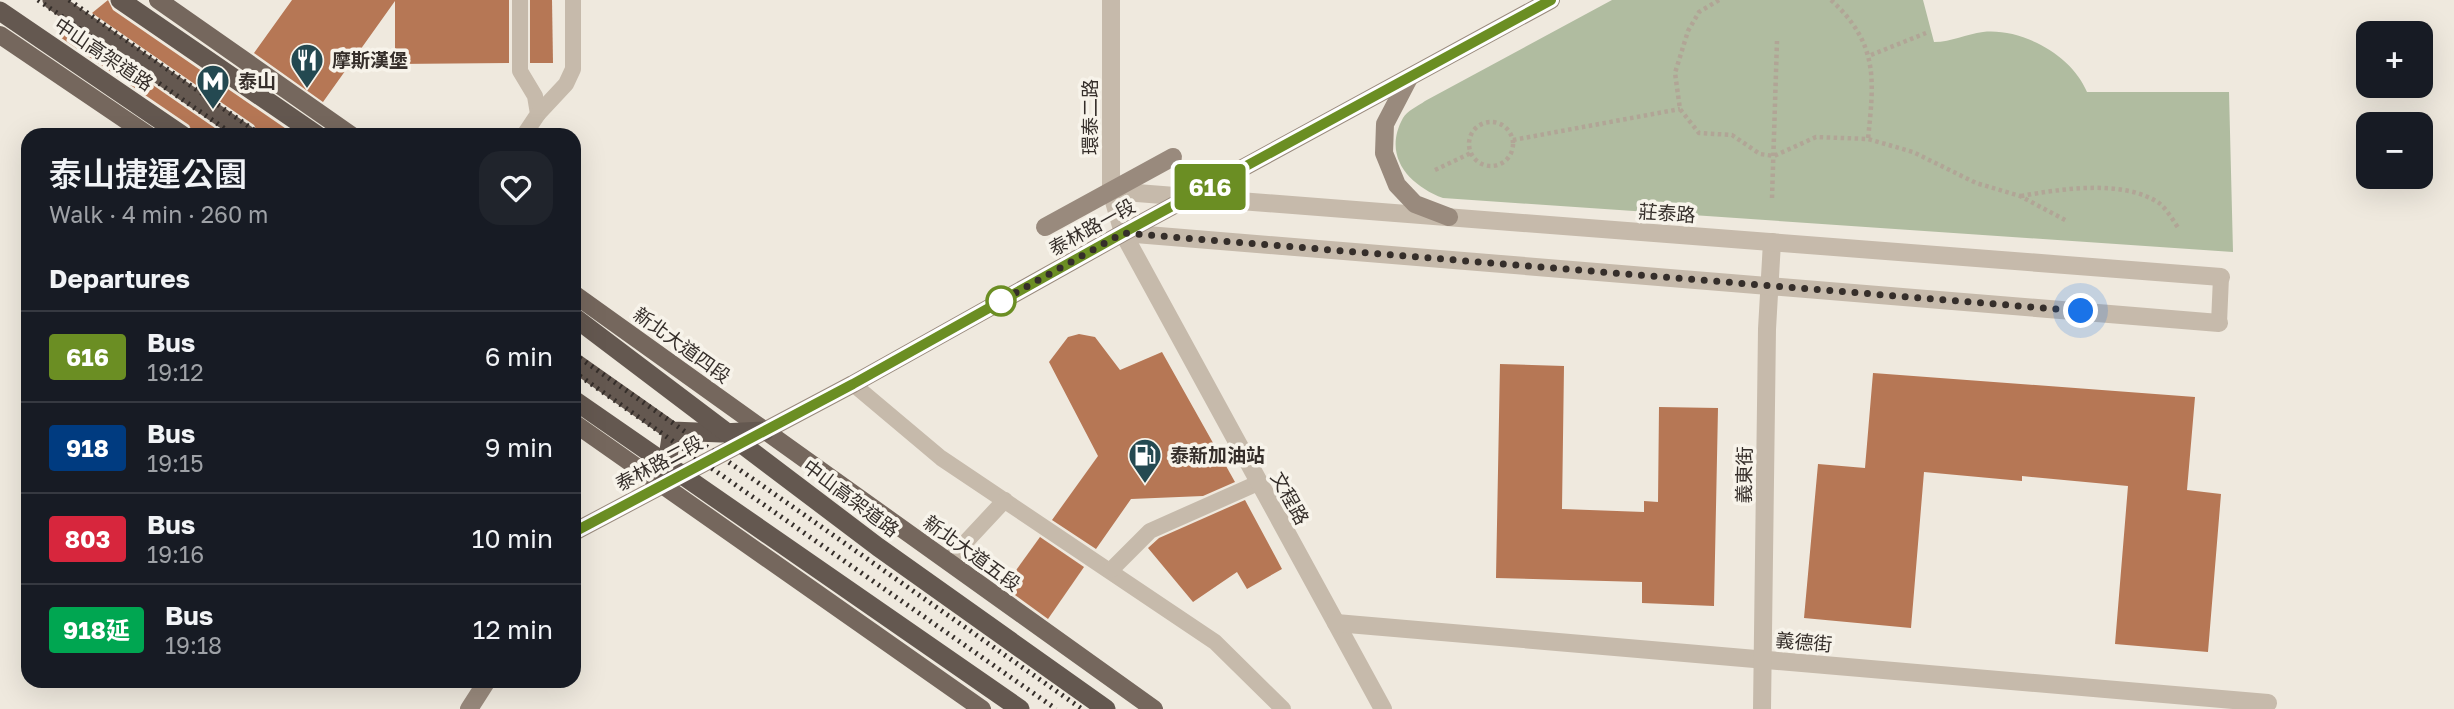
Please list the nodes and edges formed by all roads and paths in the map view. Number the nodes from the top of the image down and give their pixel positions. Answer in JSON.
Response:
{"nodes":[{"id":1,"x":52,"y":0,"type":"edge"},
{"id":2,"x":120,"y":0,"type":"edge"},
{"id":3,"x":158,"y":0,"type":"edge"},
{"id":4,"x":520,"y":0,"type":"edge"},
{"id":5,"x":573,"y":0,"type":"edge"},
{"id":6,"x":1111,"y":0,"type":"edge"},
{"id":7,"x":1551,"y":0,"type":"edge"},
{"id":8,"x":1719,"y":0,"type":"edge"},
{"id":9,"x":1831,"y":0,"type":"edge"},
{"id":10,"x":0,"y":11,"type":"edge"},
{"id":11,"x":1926,"y":33,"type":"dead end"},
{"id":12,"x":0,"y":35,"type":"edge"},
{"id":13,"x":1777,"y":41,"type":"dead end"},
{"id":14,"x":1871,"y":55,"type":"junction"},
{"id":15,"x":1409,"y":78,"type":"junction"},
{"id":16,"x":1680,"y":109,"type":"junction"},
{"id":17,"x":538,"y":114,"type":"junction"},
{"id":18,"x":138,"y":128,"type":"edge"},
{"id":19,"x":171,"y":128,"type":"edge"},
{"id":20,"x":237,"y":128,"type":"edge"},
{"id":21,"x":307,"y":128,"type":"edge"},
{"id":22,"x":341,"y":128,"type":"edge"},
{"id":23,"x":529,"y":128,"type":"edge"},
{"id":24,"x":1868,"y":139,"type":"junction"},
{"id":25,"x":1513,"y":140,"type":"junction"},
{"id":26,"x":1471,"y":153,"type":"junction"},
{"id":27,"x":1774,"y":156,"type":"junction"},
{"id":28,"x":1173,"y":157,"type":"dead end"},
{"id":29,"x":1435,"y":170,"type":"dead end"},
{"id":30,"x":1111,"y":191,"type":"junction"},
{"id":31,"x":2020,"y":196,"type":"junction"},
{"id":32,"x":1191,"y":198,"type":"junction"},
{"id":33,"x":1772,"y":198,"type":"dead end"},
{"id":34,"x":1449,"y":217,"type":"junction"},
{"id":35,"x":2067,"y":221,"type":"dead end"},
{"id":36,"x":1045,"y":227,"type":"dead end"},
{"id":37,"x":2179,"y":229,"type":"dead end"},
{"id":38,"x":1123,"y":233,"type":"junction"},
{"id":39,"x":1773,"y":242,"type":"junction"},
{"id":40,"x":2221,"y":276,"type":"joint"},
{"id":41,"x":1770,"y":286,"type":"junction"},
{"id":42,"x":581,"y":298,"type":"edge"},
{"id":43,"x":581,"y":322,"type":"edge"},
{"id":44,"x":2219,"y":323,"type":"joint"},
{"id":45,"x":581,"y":367,"type":"edge"},
{"id":46,"x":853,"y":384,"type":"junction"},
{"id":47,"x":581,"y":405,"type":"edge"},
{"id":48,"x":581,"y":428,"type":"edge"},
{"id":49,"x":672,"y":431,"type":"junction"},
{"id":50,"x":765,"y":431,"type":"junction"},
{"id":51,"x":1258,"y":483,"type":"junction"},
{"id":52,"x":664,"y":484,"type":"junction"},
{"id":53,"x":1005,"y":500,"type":"junction"},
{"id":54,"x":581,"y":528,"type":"edge"},
{"id":55,"x":948,"y":561,"type":"junction"},
{"id":56,"x":1111,"y":570,"type":"junction"},
{"id":57,"x":1336,"y":623,"type":"junction"},
{"id":58,"x":1763,"y":660,"type":"junction"},
{"id":59,"x":482,"y":688,"type":"edge"},
{"id":60,"x":2268,"y":703,"type":"dead end"},
{"id":61,"x":469,"y":709,"type":"edge"},
{"id":62,"x":982,"y":709,"type":"edge"},
{"id":63,"x":1020,"y":709,"type":"edge"},
{"id":64,"x":1106,"y":709,"type":"edge"},
{"id":65,"x":1154,"y":709,"type":"edge"},
{"id":66,"x":1283,"y":709,"type":"edge"},
{"id":67,"x":1383,"y":709,"type":"edge"},
{"id":68,"x":1762,"y":709,"type":"edge"}],
"edges":[{"from":1,"to":20,"type":"highway"},
{"from":2,"to":21,"type":"highway"},
{"from":3,"to":22,"type":"main road"},
{"from":4,"to":17,"type":"lane"},
{"from":5,"to":17,"type":"lane"},
{"from":6,"to":30,"type":"street","name":"環泰二路"},
{"from":7,"to":15,"type":"main road","name":"泰林路一段"},
{"from":8,"to":16,"type":"path"},
{"from":9,"to":14,"type":"path"},
{"from":10,"to":19,"type":"highway","name":"中山高架道路"},
{"from":11,"to":14,"type":"path"},
{"from":12,"to":18,"type":"main road"},
{"from":13,"to":27,"type":"path"},
{"from":14,"to":24,"type":"path"},
{"from":15,"to":32,"type":"main road","name":"泰林路一段"},
{"from":15,"to":34,"type":"main road"},
{"from":16,"to":25,"type":"path"},
{"from":16,"to":27,"type":"path"},
{"from":17,"to":23,"type":"lane"},
{"from":24,"to":27,"type":"path"},
{"from":24,"to":31,"type":"path"},
{"from":25,"to":26,"type":"path"},
{"from":25,"to":26,"type":"path"},
{"from":26,"to":29,"type":"path"},
{"from":27,"to":33,"type":"path"},
{"from":28,"to":30,"type":"main road","name":"泰林路一段"},
{"from":30,"to":32,"type":"street","name":"莊泰路"},
{"from":30,"to":36,"type":"main road","name":"泰林路一段"},
{"from":30,"to":38,"type":"street","name":"環泰二路"},
{"from":31,"to":35,"type":"path"},
{"from":31,"to":37,"type":"path"},
{"from":32,"to":34,"type":"street","name":"莊泰路"},
{"from":32,"to":38,"type":"main road","name":"泰林路一段"},
{"from":34,"to":39,"type":"street","name":"莊泰路"},
{"from":38,"to":41,"type":"street"},
{"from":38,"to":46,"type":"main road","name":"泰林路一段"},
{"from":38,"to":51,"type":"street","name":"文程路"},
{"from":39,"to":40,"type":"street","name":"莊泰路"},
{"from":39,"to":41,"type":"street","name":"義東街"},
{"from":40,"to":44,"type":"lane"},
{"from":41,"to":44,"type":"street"},
{"from":41,"to":58,"type":"street","name":"義東街"},
{"from":42,"to":50,"type":"main road","name":"新北大道四段"},
{"from":43,"to":64,"type":"highway","name":"中山高架道路","bridge":true},
{"from":45,"to":49,"type":"highway"},
{"from":46,"to":50,"type":"main road","name":"泰林路一段"},
{"from":46,"to":53,"type":"lane"},
{"from":47,"to":63,"type":"highway","bridge":true},
{"from":48,"to":52,"type":"main road"},
{"from":49,"to":50,"type":"highway"},
{"from":49,"to":52,"type":"highway"},
{"from":50,"to":52,"type":"main road","name":"泰林路二段"},
{"from":50,"to":55,"type":"main road","name":"新北大道五段"},
{"from":51,"to":56,"type":"lane"},
{"from":51,"to":57,"type":"street","name":"文程路"},
{"from":52,"to":54,"type":"main road","name":"泰林路二段"},
{"from":52,"to":62,"type":"main road"},
{"from":53,"to":55,"type":"lane"},
{"from":53,"to":56,"type":"lane"},
{"from":55,"to":65,"type":"main road","name":"新北大道五段"},
{"from":56,"to":66,"type":"lane"},
{"from":57,"to":58,"type":"street","name":"義德街"},
{"from":57,"to":67,"type":"street","name":"文程路"},
{"from":58,"to":60,"type":"street","name":"義德街"},
{"from":58,"to":68,"type":"street","name":"義東街"},
{"from":59,"to":61,"type":"main road"}]}
